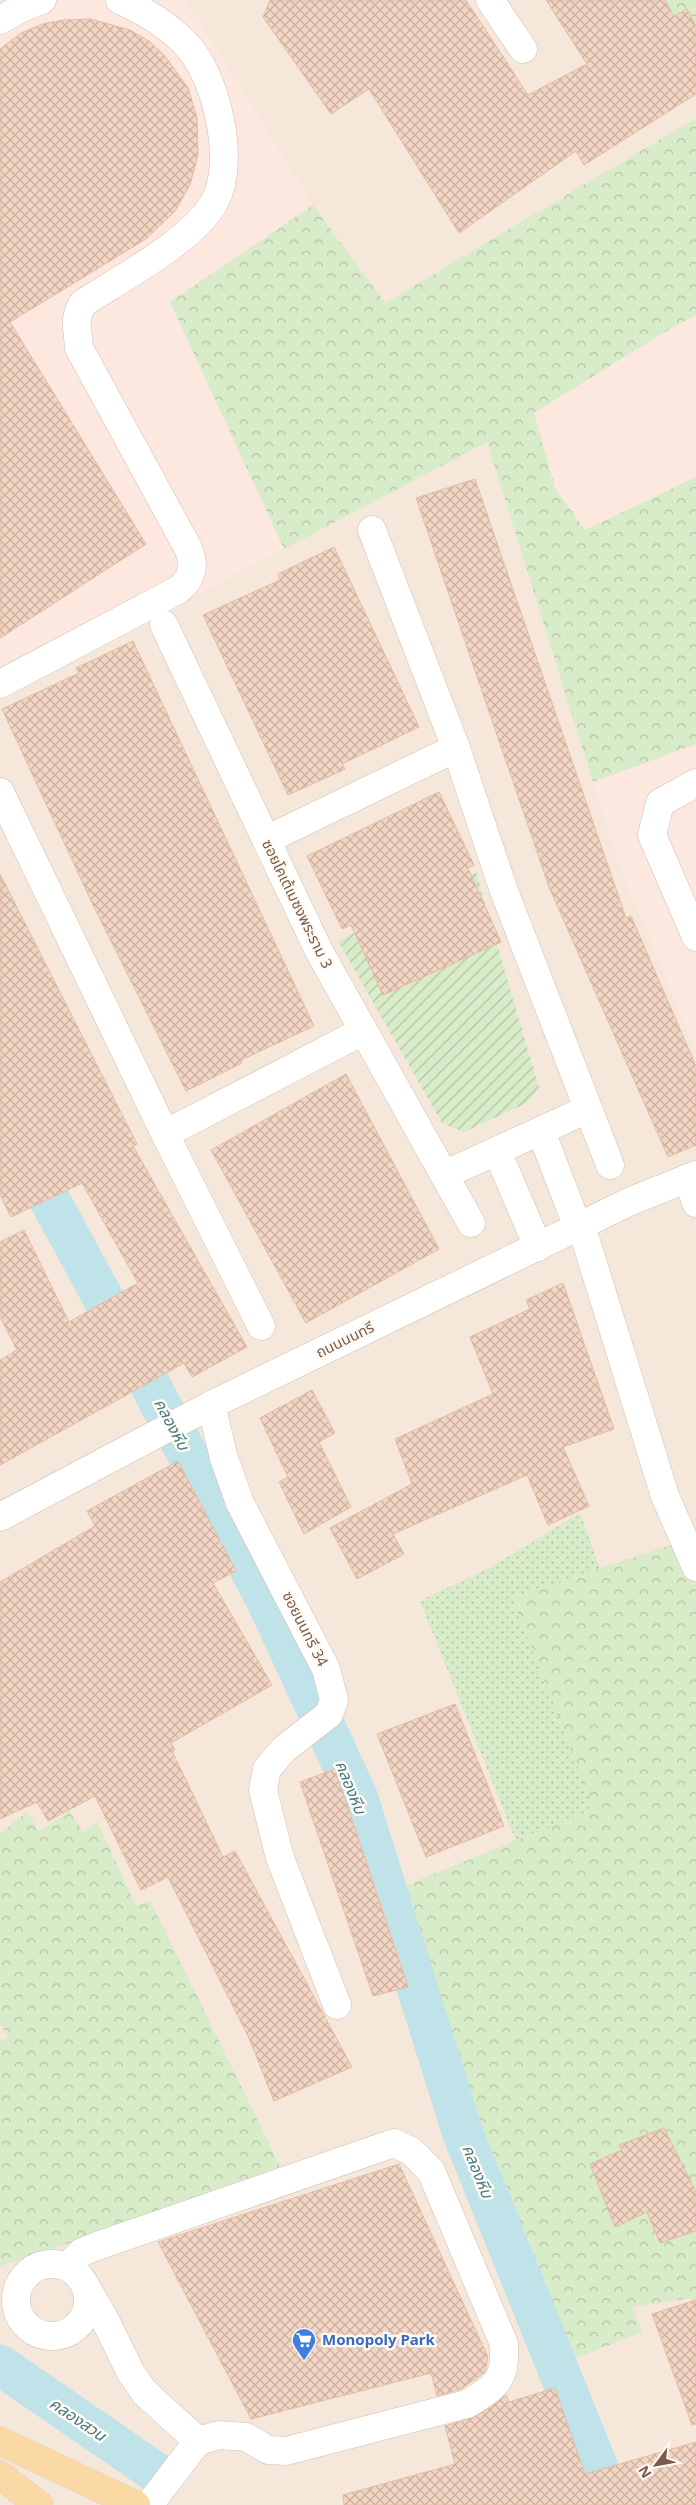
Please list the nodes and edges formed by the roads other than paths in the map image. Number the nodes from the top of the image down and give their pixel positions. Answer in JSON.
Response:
{"nodes":[{"id":1,"x":120,"y":0,"type":"edge"},
{"id":2,"x":490,"y":0,"type":"edge"},
{"id":3,"x":523,"y":49,"type":"dead end"},
{"id":4,"x":372,"y":530,"type":"dead end"},
{"id":5,"x":164,"y":625,"type":"dead end"},
{"id":6,"x":0,"y":684,"type":"edge"},
{"id":7,"x":456,"y":748,"type":"junction"},
{"id":8,"x":696,"y":782,"type":"edge"},
{"id":9,"x":0,"y":792,"type":"edge"},
{"id":10,"x":266,"y":840,"type":"junction"},
{"id":11,"x":696,"y":937,"type":"edge"},
{"id":12,"x":364,"y":1031,"type":"junction"},
{"id":13,"x":588,"y":1109,"type":"junction"},
{"id":14,"x":541,"y":1131,"type":"junction"},
{"id":15,"x":165,"y":1134,"type":"junction"},
{"id":16,"x":497,"y":1151,"type":"junction"},
{"id":17,"x":610,"y":1165,"type":"dead end"},
{"id":18,"x":444,"y":1175,"type":"junction"},
{"id":19,"x":693,"y":1186,"type":"edge"},
{"id":20,"x":471,"y":1223,"type":"dead end"},
{"id":21,"x":579,"y":1227,"type":"junction"},
{"id":22,"x":538,"y":1247,"type":"junction"},
{"id":23,"x":261,"y":1326,"type":"dead end"},
{"id":24,"x":201,"y":1410,"type":"junction"},
{"id":25,"x":0,"y":1517,"type":"edge"},
{"id":26,"x":696,"y":1567,"type":"edge"},
{"id":27,"x":337,"y":2005,"type":"dead end"},
{"id":28,"x":76,"y":2276,"type":"junction"},
{"id":29,"x":8,"y":2308,"type":"edge"},
{"id":30,"x":0,"y":2441,"type":"edge"},
{"id":31,"x":198,"y":2441,"type":"junction"},
{"id":32,"x":0,"y":2476,"type":"edge"},
{"id":33,"x":39,"y":2505,"type":"edge"},
{"id":34,"x":136,"y":2505,"type":"edge"},
{"id":35,"x":149,"y":2505,"type":"edge"}],
"edges":[{"from":1,"to":6,"type":"street"},
{"from":2,"to":3,"type":"street"},
{"from":4,"to":7,"type":"street"},
{"from":5,"to":10,"type":"street","name":"ซอยโคเต้เมซงพระราม 3"},
{"from":7,"to":10,"type":"street"},
{"from":7,"to":13,"type":"street"},
{"from":8,"to":11,"type":"street"},
{"from":9,"to":15,"type":"street"},
{"from":10,"to":12,"type":"street","name":"ซอยโคเต้เมซงพระราม 3"},
{"from":12,"to":15,"type":"street"},
{"from":12,"to":18,"type":"street","name":"ซอยโคเต้เมซงพระราม 3"},
{"from":13,"to":14,"type":"street"},
{"from":13,"to":17,"type":"street"},
{"from":14,"to":16,"type":"street"},
{"from":14,"to":21,"type":"street"},
{"from":15,"to":23,"type":"street"},
{"from":16,"to":18,"type":"street"},
{"from":16,"to":22,"type":"street"},
{"from":18,"to":20,"type":"street","name":"ซอยโคเต้เมซงพระราม 3"},
{"from":19,"to":21,"type":"street","name":"ถนนนนทรี"},
{"from":21,"to":22,"type":"street","name":"ถนนนนทรี"},
{"from":21,"to":26,"type":"street"},
{"from":22,"to":24,"type":"street","name":"ถนนนนทรี"},
{"from":24,"to":25,"type":"street","name":"ถนนนนทรี"},
{"from":24,"to":27,"type":"street","name":"ซอยนนทรี 34"},
{"from":28,"to":29,"type":"street"},
{"from":28,"to":29,"type":"street"},
{"from":28,"to":31,"type":"street"},
{"from":28,"to":31,"type":"street"},
{"from":30,"to":34,"type":"main road"},
{"from":31,"to":35,"type":"street"},
{"from":32,"to":33,"type":"main road"}]}
